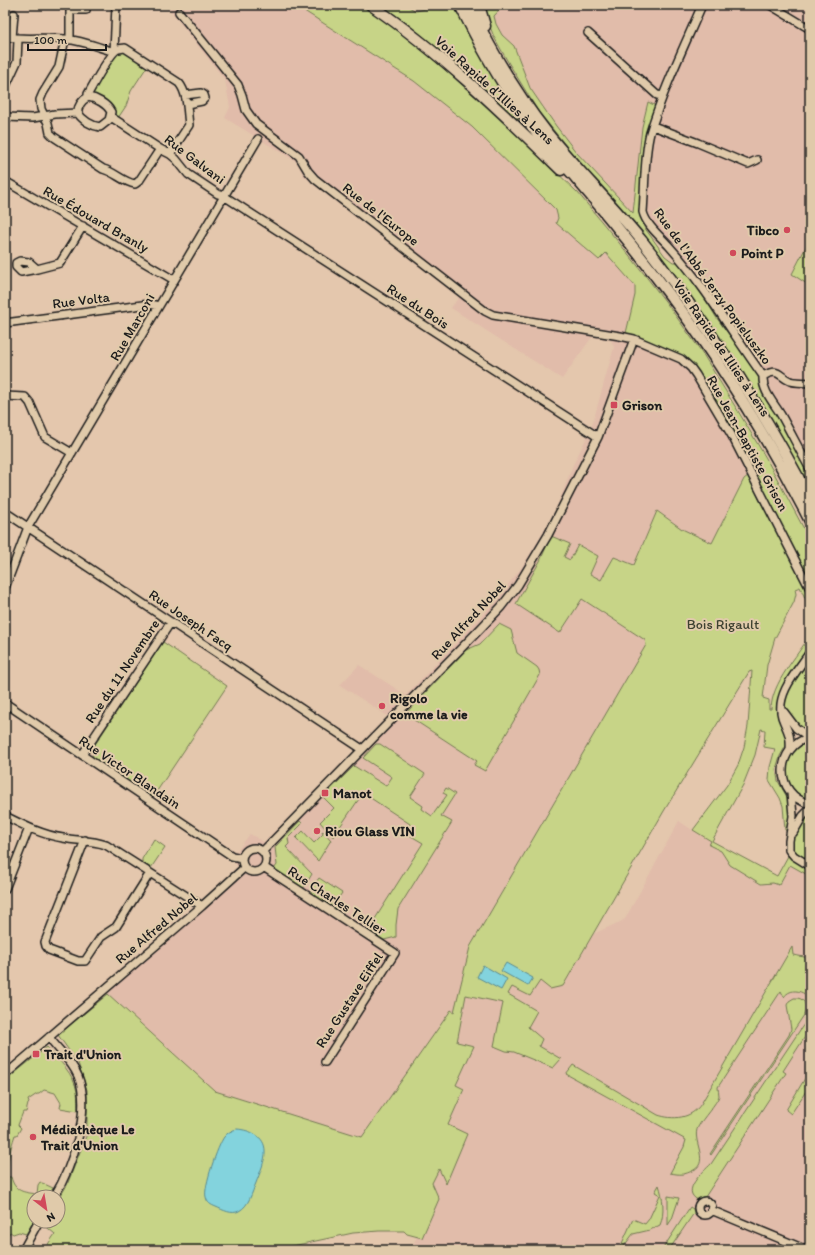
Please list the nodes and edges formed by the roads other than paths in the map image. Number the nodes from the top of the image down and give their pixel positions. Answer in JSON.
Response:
{"nodes":[{"id":1,"x":116,"y":5,"type":"edge"},
{"id":2,"x":371,"y":5,"type":"edge"},
{"id":3,"x":460,"y":5,"type":"edge"},
{"id":4,"x":469,"y":5,"type":"edge"},
{"id":5,"x":479,"y":5,"type":"edge"},
{"id":6,"x":702,"y":5,"type":"edge"},
{"id":7,"x":770,"y":5,"type":"edge"},
{"id":8,"x":86,"y":10,"type":"dead end"},
{"id":9,"x":178,"y":12,"type":"dead end"},
{"id":10,"x":14,"y":14,"type":"dead end"},
{"id":11,"x":810,"y":29,"type":"edge"},
{"id":12,"x":588,"y":33,"type":"dead end"},
{"id":13,"x":12,"y":38,"type":"edge"},
{"id":14,"x":67,"y":39,"type":"junction"},
{"id":15,"x":490,"y":47,"type":"junction"},
{"id":16,"x":114,"y":52,"type":"junction"},
{"id":17,"x":5,"y":88,"type":"edge"},
{"id":18,"x":185,"y":95,"type":"junction"},
{"id":19,"x":663,"y":96,"type":"junction"},
{"id":20,"x":88,"y":97,"type":"junction"},
{"id":21,"x":186,"y":104,"type":"junction"},
{"id":22,"x":78,"y":114,"type":"junction"},
{"id":23,"x":45,"y":116,"type":"junction"},
{"id":24,"x":5,"y":117,"type":"edge"},
{"id":25,"x":111,"y":117,"type":"junction"},
{"id":26,"x":653,"y":126,"type":"junction"},
{"id":27,"x":258,"y":140,"type":"dead end"},
{"id":28,"x":160,"y":149,"type":"junction"},
{"id":29,"x":170,"y":154,"type":"junction"},
{"id":30,"x":757,"y":160,"type":"dead end"},
{"id":31,"x":5,"y":181,"type":"edge"},
{"id":32,"x":224,"y":196,"type":"junction"},
{"id":33,"x":595,"y":201,"type":"junction"},
{"id":34,"x":83,"y":226,"type":"junction"},
{"id":35,"x":37,"y":269,"type":"dead end"},
{"id":36,"x":174,"y":280,"type":"junction"},
{"id":37,"x":159,"y":306,"type":"junction"},
{"id":38,"x":5,"y":322,"type":"edge"},
{"id":39,"x":634,"y":339,"type":"junction"},
{"id":40,"x":763,"y":376,"type":"junction"},
{"id":41,"x":810,"y":383,"type":"edge"},
{"id":42,"x":5,"y":396,"type":"edge"},
{"id":43,"x":598,"y":437,"type":"junction"},
{"id":44,"x":72,"y":454,"type":"junction"},
{"id":45,"x":810,"y":469,"type":"edge"},
{"id":46,"x":810,"y":500,"type":"edge"},
{"id":47,"x":5,"y":512,"type":"edge"},
{"id":48,"x":810,"y":521,"type":"edge"},
{"id":49,"x":28,"y":527,"type":"junction"},
{"id":50,"x":5,"y":588,"type":"edge"},
{"id":51,"x":810,"y":589,"type":"edge"},
{"id":52,"x":171,"y":622,"type":"junction"},
{"id":53,"x":810,"y":652,"type":"edge"},
{"id":54,"x":5,"y":703,"type":"edge"},
{"id":55,"x":781,"y":708,"type":"junction"},
{"id":56,"x":809,"y":737,"type":"edge"},
{"id":57,"x":362,"y":749,"type":"junction"},
{"id":58,"x":790,"y":750,"type":"junction"},
{"id":59,"x":82,"y":755,"type":"junction"},
{"id":60,"x":791,"y":793,"type":"junction"},
{"id":61,"x":810,"y":804,"type":"edge"},
{"id":62,"x":810,"y":809,"type":"edge"},
{"id":63,"x":5,"y":816,"type":"edge"},
{"id":64,"x":29,"y":828,"type":"junction"},
{"id":65,"x":791,"y":836,"type":"junction"},
{"id":66,"x":85,"y":840,"type":"junction"},
{"id":67,"x":263,"y":851,"type":"junction"},
{"id":68,"x":242,"y":858,"type":"junction"},
{"id":69,"x":810,"y":866,"type":"edge"},
{"id":70,"x":244,"y":868,"type":"junction"},
{"id":71,"x":265,"y":868,"type":"junction"},
{"id":72,"x":150,"y":873,"type":"junction"},
{"id":73,"x":5,"y":889,"type":"edge"},
{"id":74,"x":202,"y":906,"type":"junction"},
{"id":75,"x":395,"y":953,"type":"joint"},
{"id":76,"x":49,"y":1037,"type":"junction"},
{"id":77,"x":325,"y":1062,"type":"dead end"},
{"id":78,"x":5,"y":1075,"type":"edge"},
{"id":79,"x":58,"y":1189,"type":"edge"},
{"id":80,"x":712,"y":1210,"type":"dead end"},
{"id":81,"x":35,"y":1229,"type":"edge"},
{"id":82,"x":23,"y":1250,"type":"edge"},
{"id":83,"x":807,"y":1250,"type":"edge"}],
"edges":[{"from":1,"to":16,"type":"street"},
{"from":2,"to":33,"type":"highway","name":"Voie Rapide d’Illies à Lens"},
{"from":3,"to":33,"type":"highway"},
{"from":4,"to":15,"type":"highway"},
{"from":5,"to":15,"type":"highway"},
{"from":6,"to":19,"type":"street","name":"Rue de l'Abbé Jerzy Popieluszko"},
{"from":7,"to":11,"type":"street"},
{"from":8,"to":14,"type":"street"},
{"from":9,"to":39,"type":"street","name":"Rue de l'Europe"},
{"from":10,"to":13,"type":"street"},
{"from":12,"to":19,"type":"street"},
{"from":13,"to":14,"type":"street"},
{"from":13,"to":17,"type":"street"},
{"from":14,"to":16,"type":"street"},
{"from":14,"to":23,"type":"street"},
{"from":15,"to":46,"type":"highway"},
{"from":16,"to":18,"type":"street"},
{"from":16,"to":20,"type":"street"},
{"from":18,"to":21,"type":"street"},
{"from":18,"to":21,"type":"street"},
{"from":19,"to":26,"type":"street","name":"Rue de l'Abbé Jerzy Popieluszko"},
{"from":20,"to":22,"type":"street"},
{"from":20,"to":25,"type":"street"},
{"from":21,"to":29,"type":"street"},
{"from":22,"to":23,"type":"street"},
{"from":22,"to":25,"type":"street"},
{"from":23,"to":24,"type":"street"},
{"from":23,"to":28,"type":"street"},
{"from":25,"to":28,"type":"street","name":"Rue Galvani"},
{"from":26,"to":30,"type":"street"},
{"from":26,"to":40,"type":"street","name":"Rue de l'Abbé Jerzy Popieluszko"},
{"from":27,"to":32,"type":"street","name":"Rue Marconi"},
{"from":28,"to":29,"type":"street","name":"Rue Galvani"},
{"from":29,"to":32,"type":"street","name":"Rue Galvani"},
{"from":31,"to":34,"type":"street","name":"Rue Édouard Branly"},
{"from":32,"to":36,"type":"street","name":"Rue Marconi"},
{"from":32,"to":43,"type":"street","name":"Rue du Bois"},
{"from":33,"to":48,"type":"highway","name":"Voie Rapide de Illies à Lens"},
{"from":34,"to":35,"type":"street"},
{"from":34,"to":36,"type":"street","name":"Rue Édouard Branly"},
{"from":36,"to":37,"type":"street","name":"Rue Marconi"},
{"from":37,"to":38,"type":"street","name":"Rue Volta"},
{"from":37,"to":44,"type":"street","name":"Rue Marconi"},
{"from":39,"to":43,"type":"street","name":"Rue Alfred Nobel"},
{"from":39,"to":51,"type":"street","name":"Rue Jean-Baptiste Grison"},
{"from":40,"to":41,"type":"street"},
{"from":40,"to":45,"type":"street","name":"Rue de l'Abbé Jerzy Popieluszko"},
{"from":42,"to":44,"type":"street"},
{"from":43,"to":57,"type":"street","name":"Rue Alfred Nobel"},
{"from":44,"to":49,"type":"street","name":"Rue Marconi"},
{"from":47,"to":49,"type":"street","name":"Rue Joseph Facq"},
{"from":49,"to":50,"type":"street","name":"Rue Marconi"},
{"from":49,"to":52,"type":"street","name":"Rue Joseph Facq"},
{"from":52,"to":57,"type":"street","name":"Rue Joseph Facq"},
{"from":52,"to":59,"type":"street","name":"Rue du 11 Novembre"},
{"from":53,"to":55,"type":"street"},
{"from":54,"to":59,"type":"street","name":"Rue Victor Blandain"},
{"from":55,"to":56,"type":"street"},
{"from":55,"to":58,"type":"street"},
{"from":56,"to":58,"type":"street"},
{"from":57,"to":67,"type":"street","name":"Rue Alfred Nobel"},
{"from":58,"to":60,"type":"street"},
{"from":59,"to":68,"type":"street","name":"Rue Victor Blandain"},
{"from":60,"to":61,"type":"street"},
{"from":60,"to":65,"type":"street"},
{"from":62,"to":65,"type":"street"},
{"from":63,"to":64,"type":"street"},
{"from":64,"to":66,"type":"street"},
{"from":64,"to":73,"type":"street"},
{"from":65,"to":69,"type":"street"},
{"from":66,"to":72,"type":"street"},
{"from":66,"to":72,"type":"street"},
{"from":67,"to":68,"type":"street"},
{"from":67,"to":71,"type":"street"},
{"from":68,"to":70,"type":"street"},
{"from":70,"to":71,"type":"street"},
{"from":70,"to":74,"type":"street","name":"Rue Alfred Nobel"},
{"from":71,"to":75,"type":"street","name":"Rue Charles Tellier"},
{"from":72,"to":74,"type":"street"},
{"from":74,"to":76,"type":"street","name":"Rue Alfred Nobel"},
{"from":75,"to":77,"type":"street","name":"Rue Gustave Eiffel"},
{"from":76,"to":78,"type":"street","name":"Rue Alfred Nobel"},
{"from":76,"to":79,"type":"street"},
{"from":80,"to":83,"type":"street"},
{"from":81,"to":82,"type":"street"}]}
